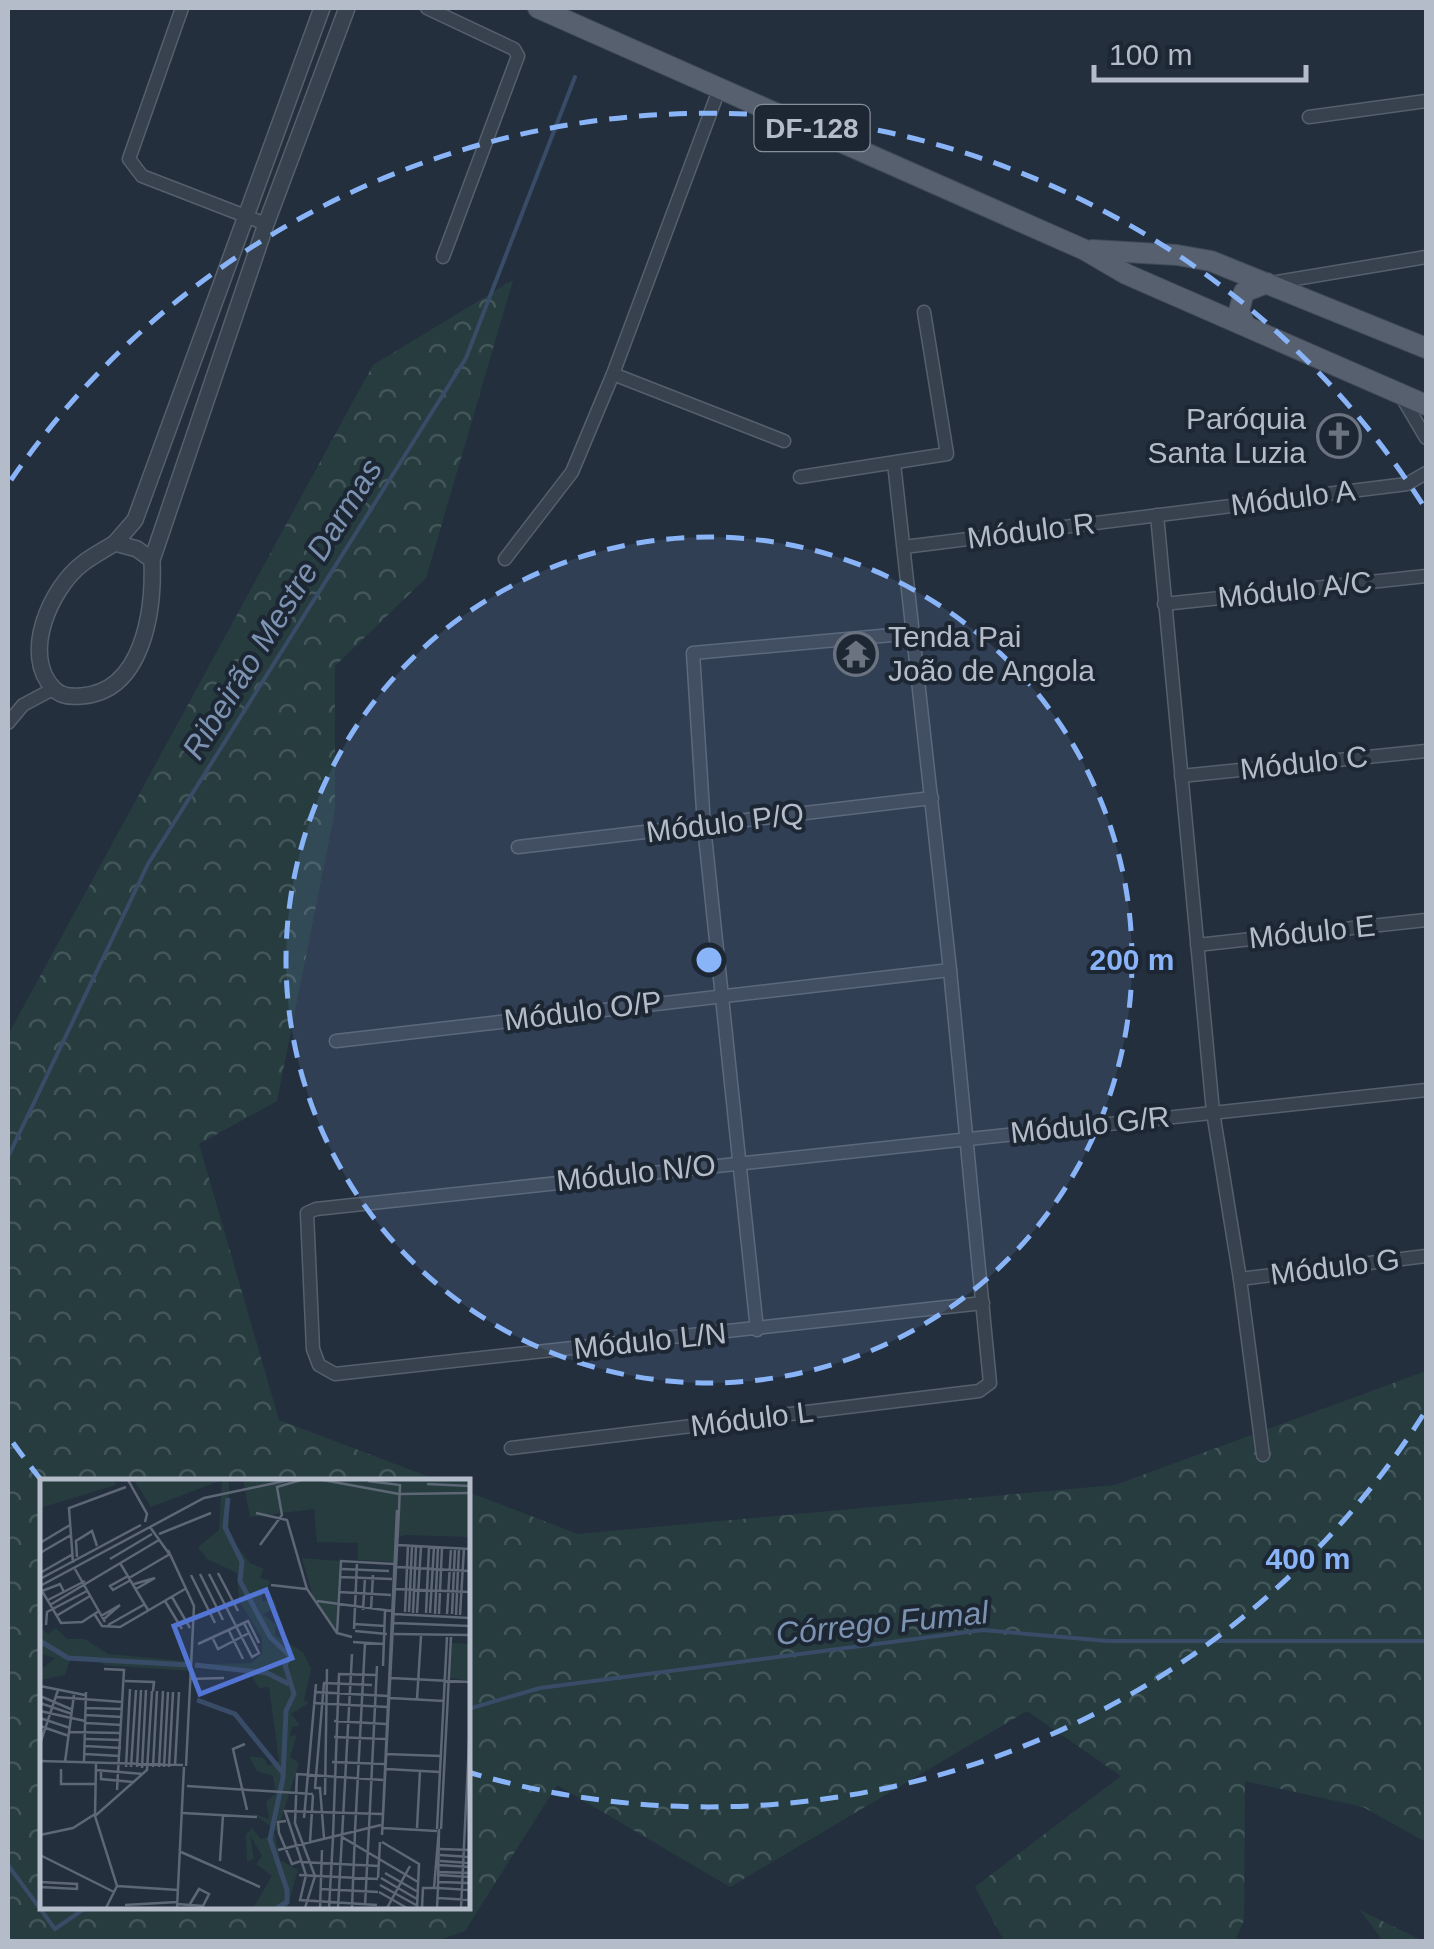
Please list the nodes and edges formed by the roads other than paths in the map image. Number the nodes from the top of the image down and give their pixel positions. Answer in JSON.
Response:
{"nodes":[{"id":1,"x":182,"y":8,"type":"edge"},
{"id":2,"x":322,"y":8,"type":"edge"},
{"id":3,"x":347,"y":8,"type":"edge"},
{"id":4,"x":427,"y":8,"type":"edge"},
{"id":5,"x":538,"y":8,"type":"edge"},
{"id":6,"x":313,"y":34,"type":"junction"},
{"id":7,"x":334,"y":42,"type":"junction"},
{"id":8,"x":720,"y":86,"type":"junction"},
{"id":9,"x":1426,"y":101,"type":"edge"},
{"id":10,"x":1309,"y":118,"type":"dead end"},
{"id":11,"x":247,"y":215,"type":"junction"},
{"id":12,"x":266,"y":224,"type":"junction"},
{"id":13,"x":1085,"y":250,"type":"junction"},
{"id":14,"x":444,"y":257,"type":"dead end"},
{"id":15,"x":1426,"y":257,"type":"edge"},
{"id":16,"x":1267,"y":283,"type":"junction"},
{"id":17,"x":924,"y":312,"type":"dead end"},
{"id":18,"x":1245,"y":325,"type":"junction"},
{"id":19,"x":1426,"y":348,"type":"edge"},
{"id":20,"x":192,"y":365,"type":"junction"},
{"id":21,"x":215,"y":374,"type":"junction"},
{"id":22,"x":614,"y":374,"type":"junction"},
{"id":23,"x":1399,"y":393,"type":"junction"},
{"id":24,"x":1426,"y":405,"type":"edge"},
{"id":25,"x":1426,"y":438,"type":"edge"},
{"id":26,"x":784,"y":441,"type":"dead end"},
{"id":27,"x":894,"y":463,"type":"junction"},
{"id":28,"x":1426,"y":473,"type":"edge"},
{"id":29,"x":800,"y":477,"type":"dead end"},
{"id":30,"x":1157,"y":514,"type":"junction"},
{"id":31,"x":115,"y":544,"type":"junction"},
{"id":32,"x":904,"y":546,"type":"junction"},
{"id":33,"x":505,"y":559,"type":"dead end"},
{"id":34,"x":152,"y":560,"type":"junction"},
{"id":35,"x":1426,"y":576,"type":"edge"},
{"id":36,"x":1164,"y":604,"type":"junction"},
{"id":37,"x":914,"y":633,"type":"junction"},
{"id":38,"x":53,"y":689,"type":"junction"},
{"id":39,"x":8,"y":723,"type":"edge"},
{"id":40,"x":1426,"y":751,"type":"edge"},
{"id":41,"x":1181,"y":776,"type":"junction"},
{"id":42,"x":932,"y":798,"type":"junction"},
{"id":43,"x":704,"y":826,"type":"junction"},
{"id":44,"x":518,"y":847,"type":"dead end"},
{"id":45,"x":1426,"y":920,"type":"edge"},
{"id":46,"x":1197,"y":945,"type":"junction"},
{"id":47,"x":950,"y":970,"type":"junction"},
{"id":48,"x":722,"y":995,"type":"junction"},
{"id":49,"x":336,"y":1041,"type":"dead end"},
{"id":50,"x":1426,"y":1090,"type":"edge"},
{"id":51,"x":1213,"y":1112,"type":"junction"},
{"id":52,"x":967,"y":1139,"type":"junction"},
{"id":53,"x":739,"y":1162,"type":"junction"},
{"id":54,"x":1426,"y":1256,"type":"edge"},
{"id":55,"x":1240,"y":1279,"type":"junction"},
{"id":56,"x":983,"y":1303,"type":"junction"},
{"id":57,"x":757,"y":1330,"type":"junction"},
{"id":58,"x":319,"y":1365,"type":"joint"},
{"id":59,"x":511,"y":1448,"type":"dead end"},
{"id":60,"x":1263,"y":1455,"type":"dead end"}],
"edges":[{"from":1,"to":11,"type":"street"},
{"from":2,"to":6,"type":"street"},
{"from":3,"to":7,"type":"street"},
{"from":4,"to":14,"type":"street"},
{"from":5,"to":8,"type":"main road","name":"DF-128","number":"DF-128"},
{"from":6,"to":7,"type":"street"},
{"from":6,"to":11,"type":"street"},
{"from":7,"to":12,"type":"street"},
{"from":8,"to":13,"type":"main road","name":"DF-128","number":"DF-128"},
{"from":8,"to":22,"type":"street"},
{"from":9,"to":10,"type":"street"},
{"from":11,"to":12,"type":"street"},
{"from":11,"to":20,"type":"street"},
{"from":12,"to":21,"type":"street"},
{"from":13,"to":16,"type":"main road","name":"DF-128","number":"DF-128"},
{"from":13,"to":18,"type":"main road","name":"DF-128","number":"DF-128"},
{"from":15,"to":16,"type":"street"},
{"from":16,"to":18,"type":"main road"},
{"from":16,"to":19,"type":"main road","name":"DF-128","number":"DF-128"},
{"from":17,"to":27,"type":"street"},
{"from":18,"to":23,"type":"main road","name":"DF-128","number":"DF-128"},
{"from":20,"to":21,"type":"street"},
{"from":20,"to":31,"type":"street"},
{"from":21,"to":34,"type":"street"},
{"from":22,"to":26,"type":"street"},
{"from":22,"to":33,"type":"street"},
{"from":23,"to":24,"type":"main road","name":"DF-128","number":"DF-128"},
{"from":23,"to":25,"type":"street"},
{"from":27,"to":29,"type":"street"},
{"from":27,"to":32,"type":"street"},
{"from":28,"to":30,"type":"street","name":"Módulo A"},
{"from":30,"to":32,"type":"street","name":"Módulo R"},
{"from":30,"to":36,"type":"street"},
{"from":31,"to":34,"type":"street"},
{"from":31,"to":38,"type":"street"},
{"from":32,"to":37,"type":"street"},
{"from":34,"to":38,"type":"street"},
{"from":35,"to":36,"type":"street","name":"Módulo A/C"},
{"from":36,"to":41,"type":"street"},
{"from":37,"to":42,"type":"street"},
{"from":37,"to":43,"type":"street"},
{"from":38,"to":39,"type":"street"},
{"from":40,"to":41,"type":"street","name":"Módulo C"},
{"from":41,"to":46,"type":"street"},
{"from":42,"to":43,"type":"street","name":"Módulo P/Q"},
{"from":42,"to":47,"type":"street"},
{"from":43,"to":44,"type":"street","name":"Módulo P/Q"},
{"from":43,"to":48,"type":"street"},
{"from":45,"to":46,"type":"street","name":"Módulo E"},
{"from":46,"to":51,"type":"street"},
{"from":47,"to":48,"type":"street","name":"Módulo O/P"},
{"from":47,"to":52,"type":"street"},
{"from":48,"to":49,"type":"street","name":"Módulo O/P"},
{"from":48,"to":53,"type":"street"},
{"from":50,"to":51,"type":"street"},
{"from":51,"to":52,"type":"street","name":"Módulo G/R"},
{"from":51,"to":55,"type":"street"},
{"from":52,"to":53,"type":"street","name":"Módulo N/O"},
{"from":52,"to":56,"type":"street"},
{"from":53,"to":57,"type":"street"},
{"from":53,"to":58,"type":"street","name":"Módulo N/O"},
{"from":54,"to":55,"type":"street","name":"Módulo G"},
{"from":55,"to":60,"type":"street","name":"Módulo G"},
{"from":56,"to":57,"type":"street","name":"Módulo L/N"},
{"from":56,"to":59,"type":"street","name":"Módulo L"},
{"from":57,"to":58,"type":"street","name":"Módulo L/N"}]}
